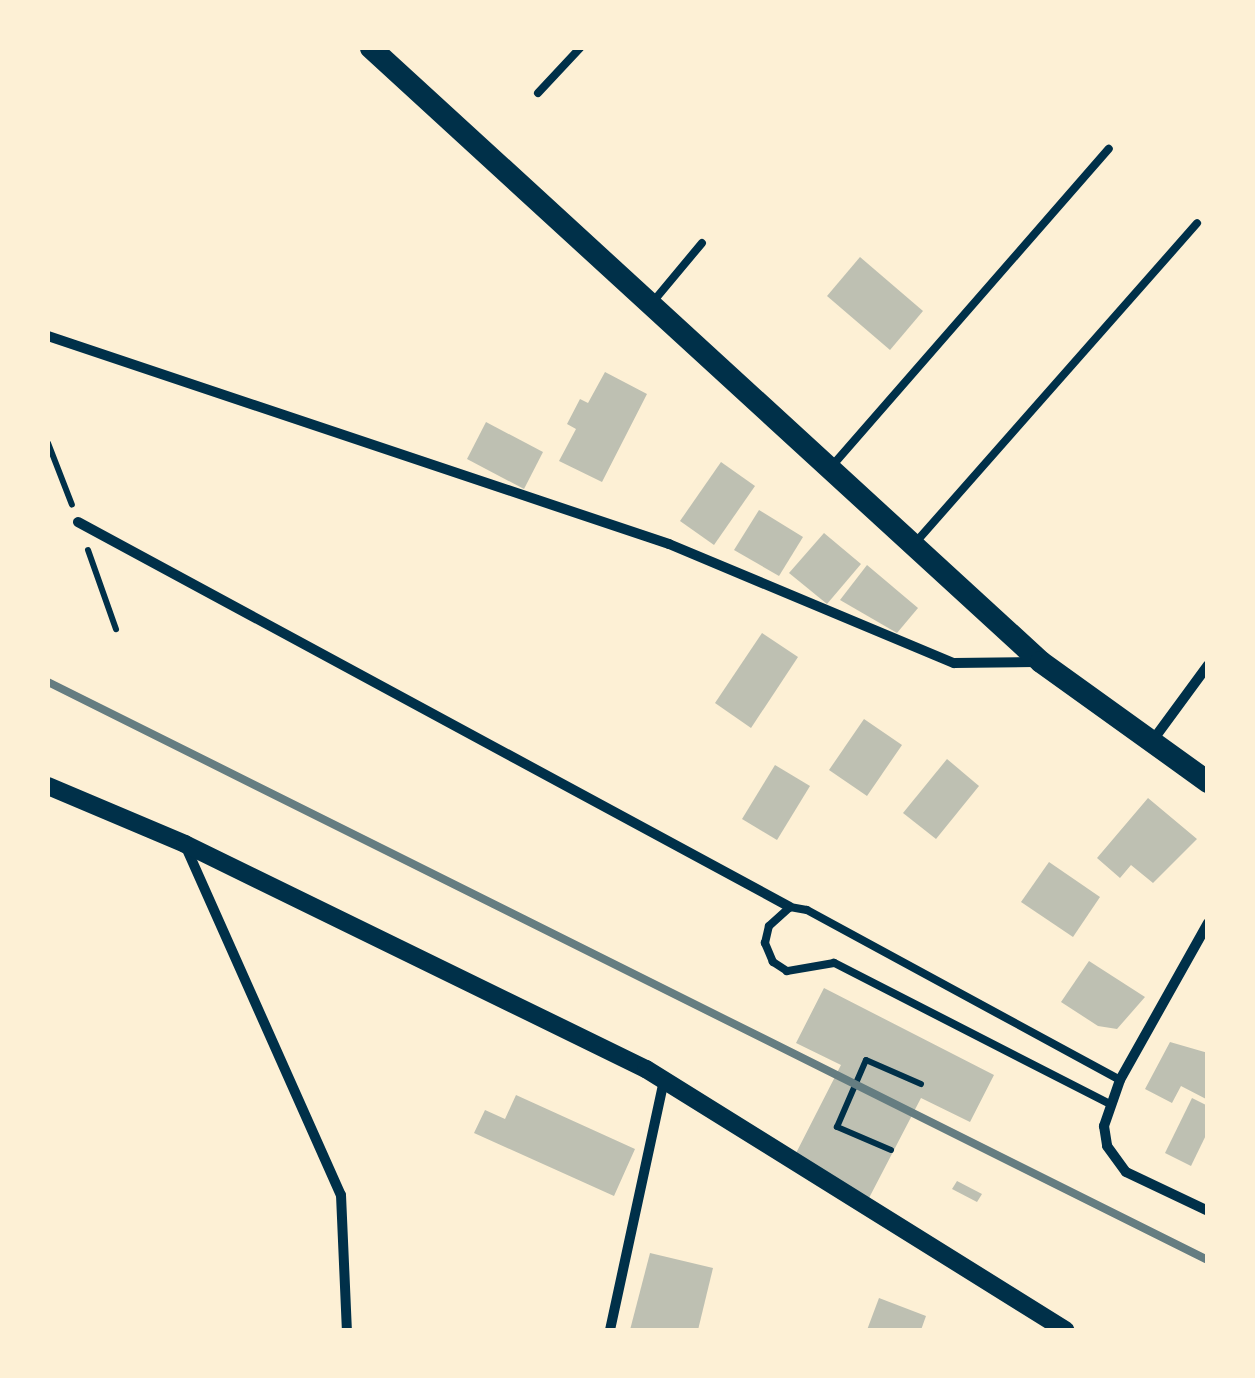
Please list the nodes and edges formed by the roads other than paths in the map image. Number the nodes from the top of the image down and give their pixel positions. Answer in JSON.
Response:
{"nodes":[{"id":1,"x":371,"y":48,"type":"edge"},
{"id":2,"x":580,"y":48,"type":"edge"},
{"id":3,"x":538,"y":93,"type":"dead end"},
{"id":4,"x":1109,"y":149,"type":"dead end"},
{"id":5,"x":1198,"y":222,"type":"dead end"},
{"id":6,"x":702,"y":244,"type":"dead end"},
{"id":7,"x":650,"y":306,"type":"junction"},
{"id":8,"x":48,"y":336,"type":"edge"},
{"id":9,"x":829,"y":470,"type":"junction"},
{"id":10,"x":78,"y":522,"type":"dead end"},
{"id":11,"x":913,"y":545,"type":"junction"},
{"id":12,"x":1041,"y":662,"type":"junction"},
{"id":13,"x":1208,"y":665,"type":"edge"},
{"id":14,"x":1152,"y":741,"type":"junction"},
{"id":15,"x":1208,"y":782,"type":"edge"},
{"id":16,"x":48,"y":786,"type":"edge"},
{"id":17,"x":185,"y":844,"type":"junction"},
{"id":18,"x":790,"y":907,"type":"junction"},
{"id":19,"x":1208,"y":923,"type":"edge"},
{"id":20,"x":664,"y":1080,"type":"junction"},
{"id":21,"x":1120,"y":1080,"type":"junction"},
{"id":22,"x":1110,"y":1104,"type":"junction"},
{"id":23,"x":1208,"y":1212,"type":"edge"},
{"id":24,"x":347,"y":1330,"type":"edge"},
{"id":25,"x":610,"y":1330,"type":"edge"},
{"id":26,"x":1066,"y":1330,"type":"edge"}],
"edges":[{"from":1,"to":7,"type":"main road"},
{"from":2,"to":3,"type":"lane"},
{"from":4,"to":9,"type":"lane"},
{"from":5,"to":11,"type":"lane"},
{"from":6,"to":7,"type":"lane"},
{"from":7,"to":9,"type":"main road"},
{"from":8,"to":12,"type":"street"},
{"from":9,"to":11,"type":"main road"},
{"from":10,"to":18,"type":"street"},
{"from":11,"to":12,"type":"main road"},
{"from":12,"to":14,"type":"main road"},
{"from":13,"to":14,"type":"street"},
{"from":14,"to":15,"type":"main road"},
{"from":16,"to":17,"type":"street"},
{"from":17,"to":20,"type":"street"},
{"from":17,"to":24,"type":"street"},
{"from":18,"to":21,"type":"lane"},
{"from":18,"to":22,"type":"lane"},
{"from":19,"to":21,"type":"street"},
{"from":20,"to":25,"type":"street"},
{"from":20,"to":26,"type":"street"},
{"from":21,"to":22,"type":"street"},
{"from":22,"to":23,"type":"street"}]}
